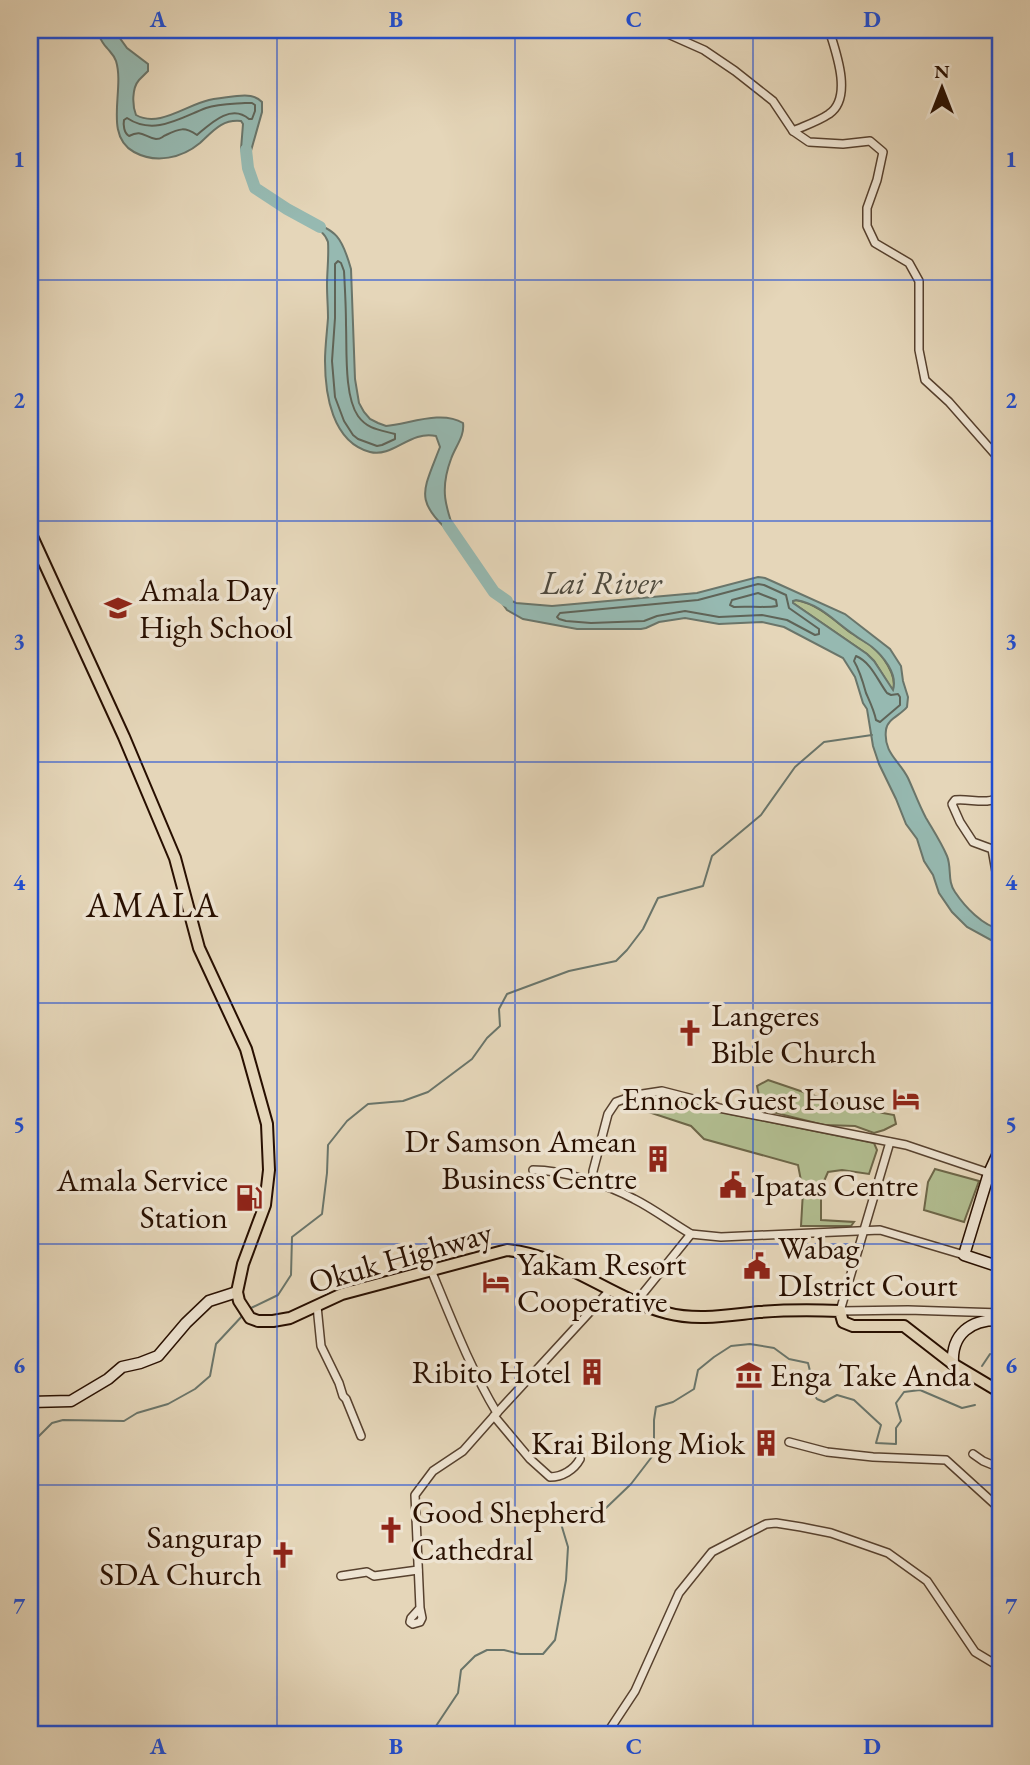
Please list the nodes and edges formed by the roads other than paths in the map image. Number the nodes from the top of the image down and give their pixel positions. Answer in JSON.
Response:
{"nodes":[{"id":1,"x":659,"y":30,"type":"edge"},
{"id":2,"x":830,"y":30,"type":"edge"},
{"id":3,"x":793,"y":131,"type":"junction"},
{"id":4,"x":1000,"y":460,"type":"edge"},
{"id":5,"x":30,"y":532,"type":"edge"},
{"id":6,"x":1000,"y":796,"type":"edge"},
{"id":7,"x":1000,"y":883,"type":"edge"},
{"id":8,"x":890,"y":1142,"type":"junction"},
{"id":9,"x":1000,"y":1149,"type":"edge"},
{"id":10,"x":533,"y":1170,"type":"dead end"},
{"id":11,"x":989,"y":1173,"type":"junction"},
{"id":12,"x":593,"y":1183,"type":"junction"},
{"id":13,"x":862,"y":1232,"type":"junction"},
{"id":14,"x":691,"y":1234,"type":"junction"},
{"id":15,"x":964,"y":1255,"type":"junction"},
{"id":16,"x":1000,"y":1267,"type":"edge"},
{"id":17,"x":431,"y":1269,"type":"junction"},
{"id":18,"x":610,"y":1290,"type":"junction"},
{"id":19,"x":238,"y":1296,"type":"junction"},
{"id":20,"x":636,"y":1302,"type":"junction"},
{"id":21,"x":317,"y":1306,"type":"junction"},
{"id":22,"x":840,"y":1311,"type":"junction"},
{"id":23,"x":1000,"y":1313,"type":"edge"},
{"id":24,"x":1000,"y":1320,"type":"edge"},
{"id":25,"x":953,"y":1364,"type":"junction"},
{"id":26,"x":1000,"y":1392,"type":"edge"},
{"id":27,"x":30,"y":1402,"type":"edge"},
{"id":28,"x":495,"y":1414,"type":"junction"},
{"id":29,"x":361,"y":1436,"type":"dead end"},
{"id":30,"x":789,"y":1442,"type":"dead end"},
{"id":31,"x":973,"y":1454,"type":"dead end"},
{"id":32,"x":580,"y":1459,"type":"dead end"},
{"id":33,"x":1000,"y":1468,"type":"edge"},
{"id":34,"x":1000,"y":1509,"type":"edge"},
{"id":35,"x":418,"y":1570,"type":"junction"},
{"id":36,"x":341,"y":1576,"type":"dead end"},
{"id":37,"x":420,"y":1608,"type":"dead end"},
{"id":38,"x":1000,"y":1667,"type":"edge"},
{"id":39,"x":606,"y":1735,"type":"edge"}],
"edges":[{"from":1,"to":3,"type":"street"},
{"from":2,"to":3,"type":"street"},
{"from":3,"to":4,"type":"street"},
{"from":5,"to":19,"type":"main road"},
{"from":6,"to":7,"type":"street"},
{"from":8,"to":11,"type":"street"},
{"from":8,"to":12,"type":"street"},
{"from":8,"to":13,"type":"street"},
{"from":9,"to":11,"type":"street"},
{"from":10,"to":12,"type":"street"},
{"from":11,"to":15,"type":"street"},
{"from":12,"to":14,"type":"street"},
{"from":13,"to":14,"type":"street"},
{"from":13,"to":15,"type":"street"},
{"from":13,"to":22,"type":"street"},
{"from":14,"to":20,"type":"street"},
{"from":15,"to":16,"type":"street"},
{"from":17,"to":18,"type":"main road","name":"Okuk Highway"},
{"from":17,"to":21,"type":"main road","name":"Okuk Highway"},
{"from":17,"to":28,"type":"street"},
{"from":18,"to":20,"type":"main road","name":"Okuk Highway"},
{"from":18,"to":28,"type":"street"},
{"from":19,"to":21,"type":"main road","name":"Okuk Highway"},
{"from":19,"to":27,"type":"street"},
{"from":20,"to":22,"type":"main road","name":"Okuk Highway"},
{"from":21,"to":29,"type":"street"},
{"from":22,"to":23,"type":"street"},
{"from":22,"to":25,"type":"main road","name":"Okuk Highway"},
{"from":24,"to":25,"type":"street"},
{"from":25,"to":26,"type":"main road","name":"Okuk Highway"},
{"from":28,"to":32,"type":"street"},
{"from":28,"to":35,"type":"street"},
{"from":30,"to":34,"type":"street"},
{"from":31,"to":33,"type":"street"},
{"from":35,"to":36,"type":"street"},
{"from":35,"to":37,"type":"street"},
{"from":38,"to":39,"type":"street"}]}
